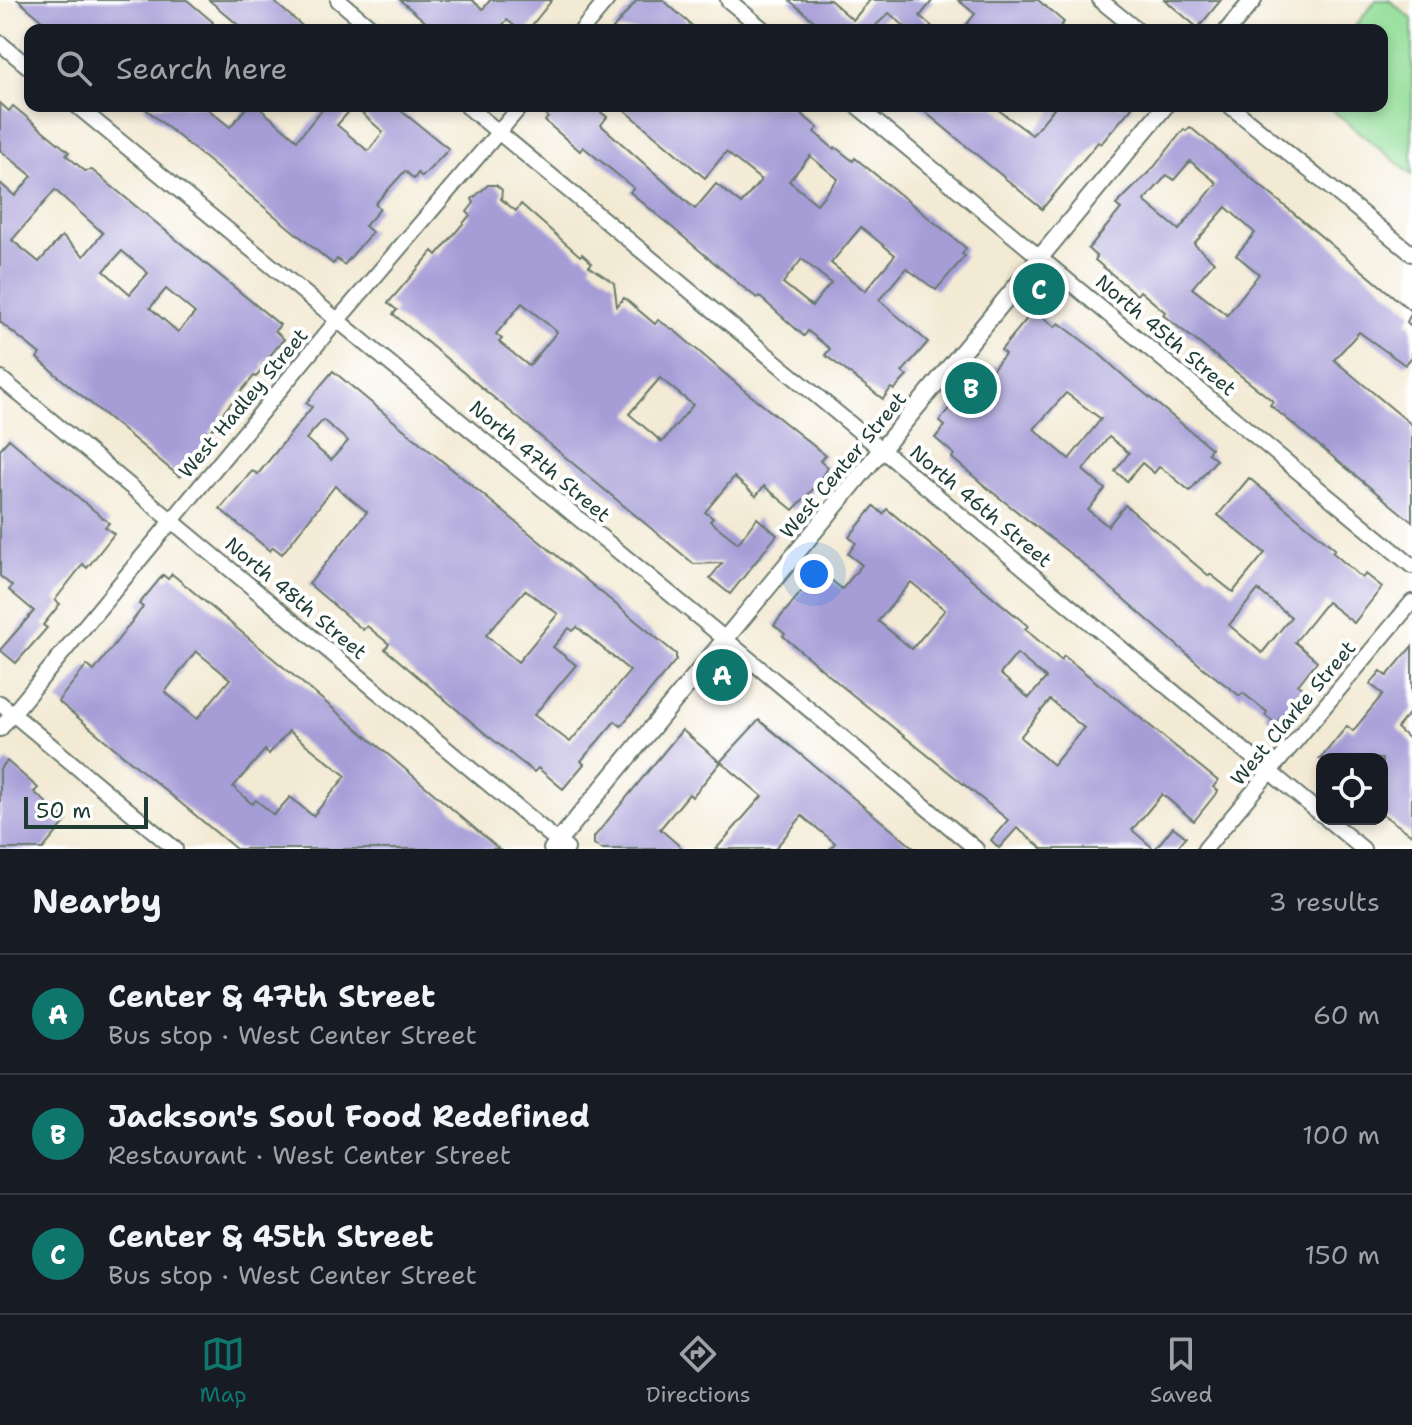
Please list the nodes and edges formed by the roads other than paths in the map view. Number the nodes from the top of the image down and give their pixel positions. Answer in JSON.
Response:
{"nodes":[{"id":1,"x":338,"y":0,"type":"edge"},
{"id":2,"x":607,"y":0,"type":"edge"},
{"id":3,"x":728,"y":0,"type":"edge"},
{"id":4,"x":1100,"y":0,"type":"edge"},
{"id":5,"x":1253,"y":0,"type":"edge"},
{"id":6,"x":367,"y":24,"type":"edge"},
{"id":7,"x":587,"y":24,"type":"edge"},
{"id":8,"x":757,"y":24,"type":"edge"},
{"id":9,"x":1130,"y":24,"type":"edge"},
{"id":10,"x":1233,"y":24,"type":"edge"},
{"id":11,"x":0,"y":43,"type":"edge"},
{"id":12,"x":24,"y":63,"type":"edge"},
{"id":13,"x":84,"y":112,"type":"edge"},
{"id":14,"x":474,"y":112,"type":"edge"},
{"id":15,"x":516,"y":112,"type":"edge"},
{"id":16,"x":864,"y":112,"type":"edge"},
{"id":17,"x":1160,"y":112,"type":"edge"},
{"id":18,"x":1237,"y":112,"type":"edge"},
{"id":19,"x":499,"y":132,"type":"junction"},
{"id":20,"x":1412,"y":254,"type":"edge"},
{"id":21,"x":1040,"y":257,"type":"junction"},
{"id":22,"x":339,"y":320,"type":"junction"},
{"id":23,"x":0,"y":378,"type":"edge"},
{"id":24,"x":881,"y":449,"type":"junction"},
{"id":25,"x":172,"y":521,"type":"junction"},
{"id":26,"x":1412,"y":566,"type":"edge"},
{"id":27,"x":1412,"y":602,"type":"edge"},
{"id":28,"x":725,"y":639,"type":"junction"},
{"id":29,"x":6,"y":708,"type":"edge"},
{"id":30,"x":0,"y":729,"type":"edge"},
{"id":31,"x":1270,"y":772,"type":"junction"},
{"id":32,"x":1316,"y":810,"type":"edge"},
{"id":33,"x":1334,"y":825,"type":"edge"},
{"id":34,"x":559,"y":846,"type":"edge"},
{"id":35,"x":175,"y":849,"type":"edge"},
{"id":36,"x":976,"y":849,"type":"edge"},
{"id":37,"x":1205,"y":849,"type":"edge"},
{"id":38,"x":1363,"y":849,"type":"edge"}],
"edges":[{"from":1,"to":6,"type":"street"},
{"from":2,"to":7,"type":"street"},
{"from":3,"to":8,"type":"street"},
{"from":4,"to":9,"type":"street"},
{"from":5,"to":10,"type":"street"},
{"from":11,"to":12,"type":"street"},
{"from":13,"to":22,"type":"street","name":"North 47th Street"},
{"from":14,"to":19,"type":"street","name":"North 46th Street"},
{"from":15,"to":19,"type":"street","name":"West Hadley Street"},
{"from":16,"to":21,"type":"street","name":"North 45th Street"},
{"from":17,"to":21,"type":"street","name":"West Center Street"},
{"from":18,"to":20,"type":"street"},
{"from":19,"to":22,"type":"street","name":"West Hadley Street"},
{"from":19,"to":24,"type":"street","name":"North 46th Street"},
{"from":21,"to":24,"type":"street","name":"West Center Street"},
{"from":21,"to":26,"type":"street","name":"North 45th Street"},
{"from":22,"to":25,"type":"street","name":"West Hadley Street"},
{"from":22,"to":28,"type":"street","name":"North 47th Street"},
{"from":23,"to":25,"type":"street","name":"North 48th Street"},
{"from":24,"to":28,"type":"street","name":"West Center Street"},
{"from":24,"to":31,"type":"street","name":"North 46th Street"},
{"from":25,"to":29,"type":"street","name":"West Hadley Street"},
{"from":25,"to":34,"type":"street","name":"North 48th Street"},
{"from":27,"to":31,"type":"street","name":"West Clarke Street"},
{"from":28,"to":34,"type":"street","name":"West Center Street"},
{"from":28,"to":36,"type":"street","name":"North 47th Street"},
{"from":29,"to":30,"type":"street","name":"West Hadley Street"},
{"from":29,"to":35,"type":"street"},
{"from":31,"to":32,"type":"street","name":"North 46th Street"},
{"from":31,"to":37,"type":"street","name":"West Clarke Street"},
{"from":33,"to":38,"type":"street"}]}
